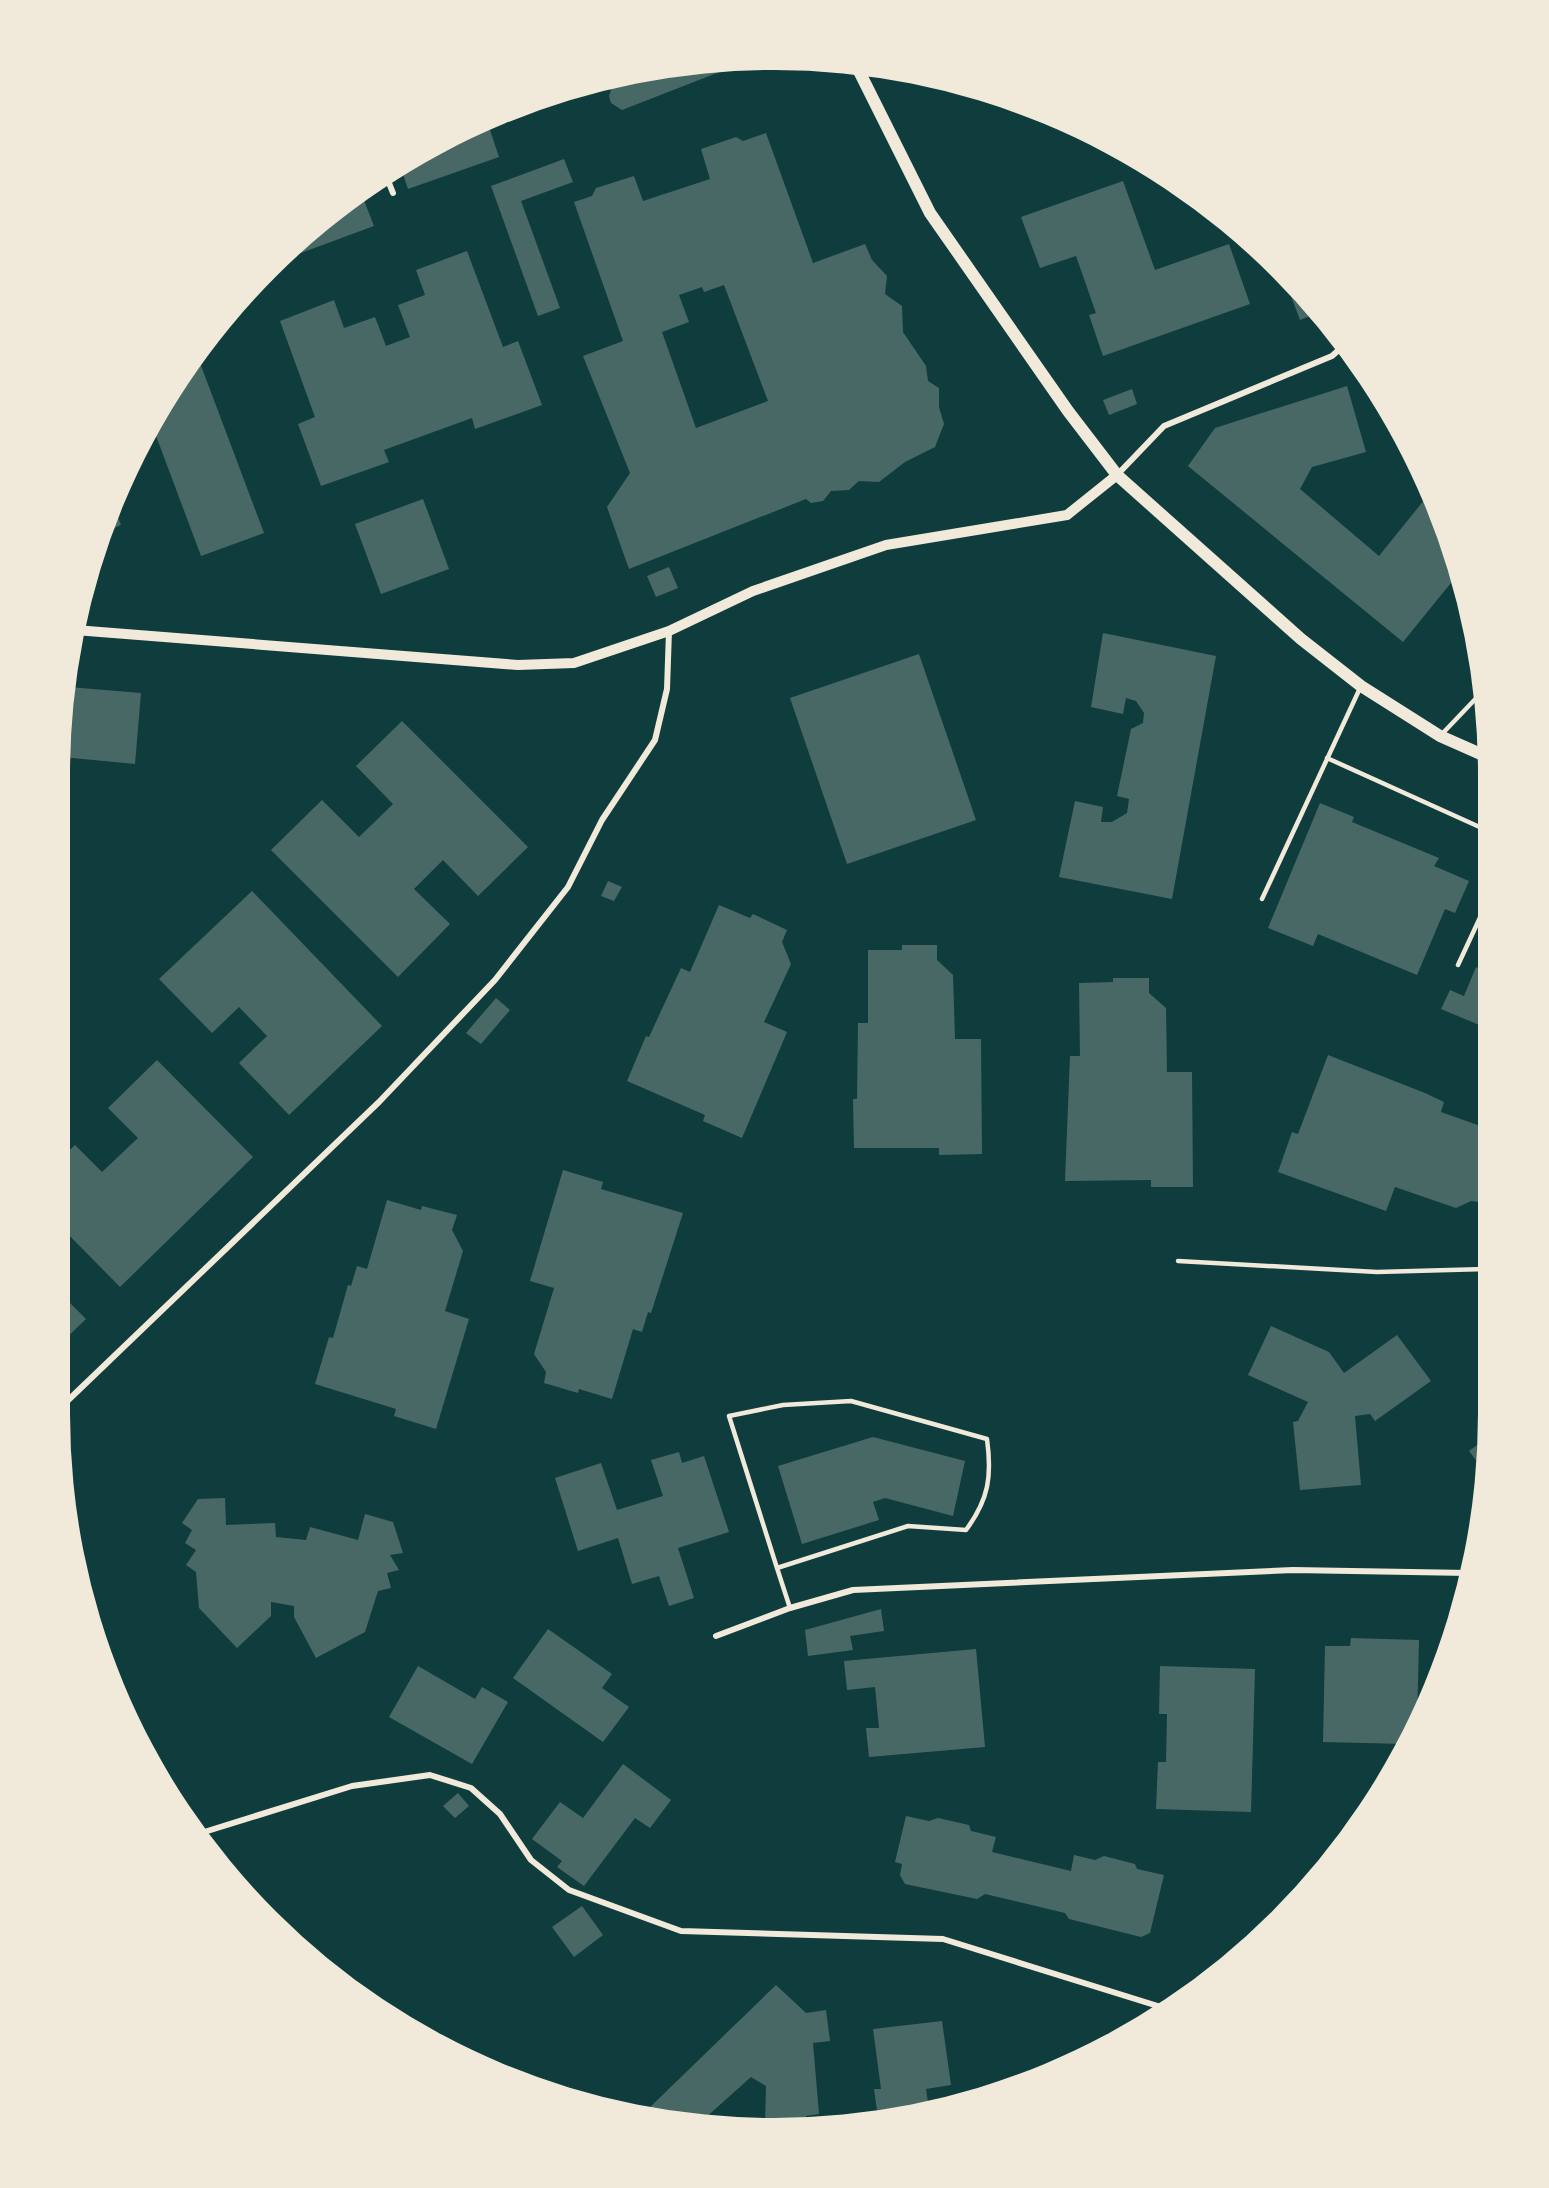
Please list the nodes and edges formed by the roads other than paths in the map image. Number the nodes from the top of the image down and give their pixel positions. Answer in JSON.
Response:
{"nodes":[{"id":1,"x":861,"y":76,"type":"edge"},
{"id":2,"x":390,"y":185,"type":"edge"},
{"id":3,"x":393,"y":193,"type":"dead end"},
{"id":4,"x":1337,"y":352,"type":"edge"},
{"id":5,"x":1117,"y":475,"type":"junction"},
{"id":6,"x":85,"y":631,"type":"edge"},
{"id":7,"x":669,"y":631,"type":"junction"},
{"id":8,"x":1361,"y":686,"type":"junction"},
{"id":9,"x":1474,"y":700,"type":"edge"},
{"id":10,"x":1440,"y":736,"type":"junction"},
{"id":11,"x":1478,"y":753,"type":"edge"},
{"id":12,"x":1327,"y":758,"type":"junction"},
{"id":13,"x":1478,"y":826,"type":"edge"},
{"id":14,"x":1262,"y":900,"type":"dead end"},
{"id":15,"x":1478,"y":922,"type":"edge"},
{"id":16,"x":1458,"y":965,"type":"dead end"},
{"id":17,"x":1178,"y":1261,"type":"dead end"},
{"id":18,"x":1478,"y":1269,"type":"edge"},
{"id":19,"x":70,"y":1398,"type":"edge"},
{"id":20,"x":777,"y":1568,"type":"junction"},
{"id":21,"x":1460,"y":1573,"type":"edge"},
{"id":22,"x":790,"y":1608,"type":"junction"},
{"id":23,"x":716,"y":1636,"type":"dead end"},
{"id":24,"x":208,"y":1831,"type":"edge"},
{"id":25,"x":1156,"y":2005,"type":"edge"}],
"edges":[{"from":1,"to":5,"type":"main road"},
{"from":2,"to":3,"type":"street"},
{"from":4,"to":5,"type":"street"},
{"from":5,"to":7,"type":"street"},
{"from":5,"to":8,"type":"main road"},
{"from":6,"to":7,"type":"street"},
{"from":7,"to":19,"type":"street"},
{"from":8,"to":10,"type":"main road"},
{"from":8,"to":12,"type":"lane"},
{"from":9,"to":10,"type":"lane"},
{"from":10,"to":11,"type":"main road"},
{"from":12,"to":13,"type":"lane"},
{"from":12,"to":14,"type":"lane"},
{"from":15,"to":16,"type":"lane"},
{"from":17,"to":18,"type":"lane"},
{"from":20,"to":20,"type":"lane"},
{"from":20,"to":22,"type":"lane"},
{"from":21,"to":22,"type":"street"},
{"from":22,"to":23,"type":"street"},
{"from":24,"to":25,"type":"street"}]}
